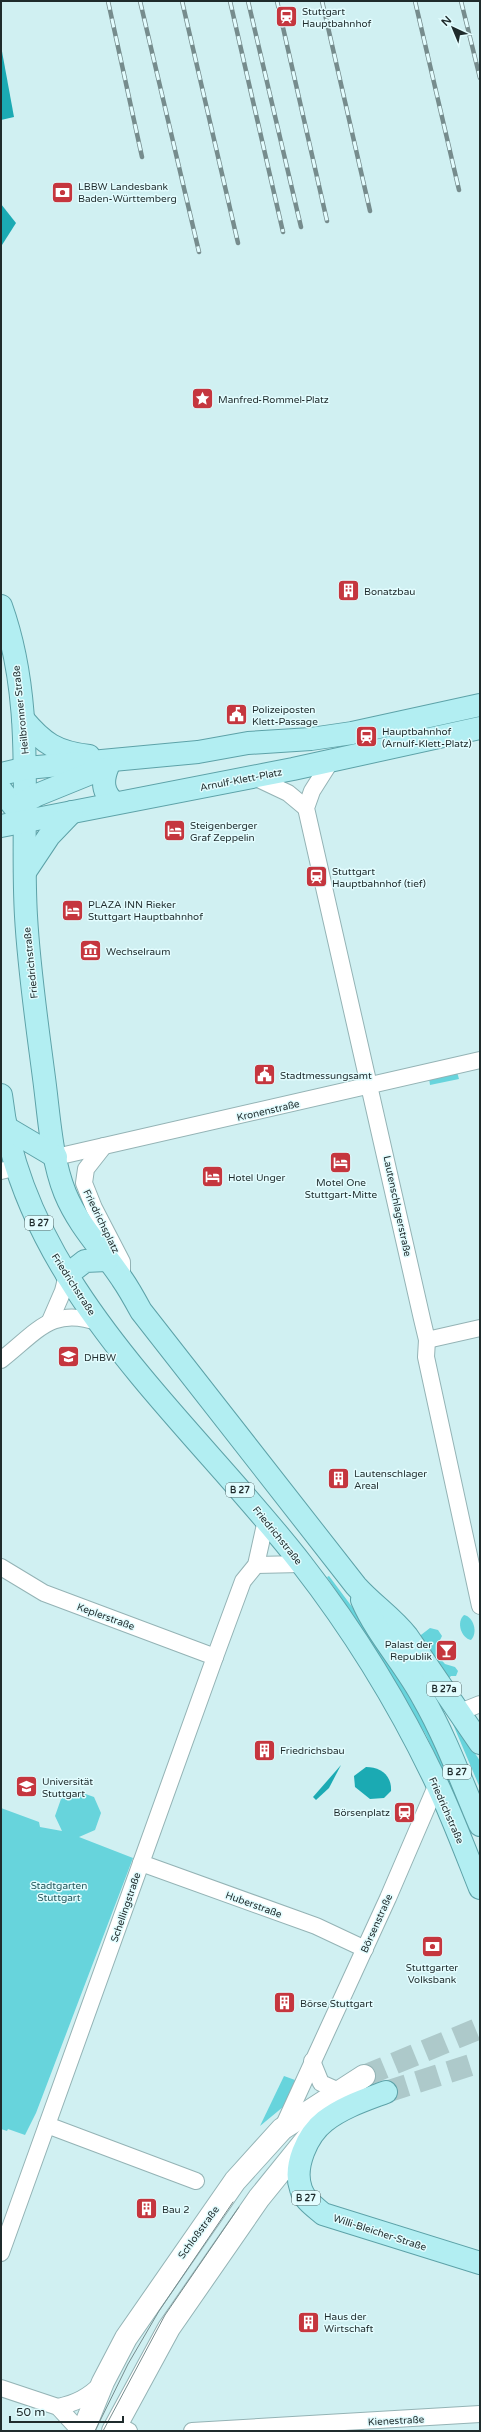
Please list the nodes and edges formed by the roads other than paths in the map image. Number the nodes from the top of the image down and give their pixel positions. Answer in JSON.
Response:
{"nodes":[{"id":1,"x":1,"y":606,"type":"edge"},
{"id":2,"x":480,"y":705,"type":"edge"},
{"id":3,"x":23,"y":719,"type":"junction"},
{"id":4,"x":480,"y":728,"type":"edge"},
{"id":5,"x":331,"y":761,"type":"junction"},
{"id":6,"x":114,"y":763,"type":"junction"},
{"id":7,"x":27,"y":768,"type":"junction"},
{"id":8,"x":1,"y":774,"type":"edge"},
{"id":9,"x":254,"y":777,"type":"junction"},
{"id":10,"x":1,"y":786,"type":"edge"},
{"id":11,"x":1,"y":790,"type":"edge"},
{"id":12,"x":115,"y":803,"type":"junction"},
{"id":13,"x":306,"y":808,"type":"junction"},
{"id":14,"x":11,"y":812,"type":"edge"},
{"id":15,"x":72,"y":812,"type":"junction"},
{"id":16,"x":25,"y":872,"type":"junction"},
{"id":17,"x":480,"y":1060,"type":"edge"},
{"id":18,"x":371,"y":1085,"type":"junction"},
{"id":19,"x":1,"y":1095,"type":"edge"},
{"id":20,"x":7,"y":1128,"type":"junction"},
{"id":21,"x":104,"y":1146,"type":"junction"},
{"id":22,"x":56,"y":1157,"type":"junction"},
{"id":23,"x":9,"y":1169,"type":"edge"},
{"id":24,"x":107,"y":1260,"type":"junction"},
{"id":25,"x":67,"y":1275,"type":"junction"},
{"id":26,"x":122,"y":1278,"type":"junction"},
{"id":27,"x":50,"y":1321,"type":"junction"},
{"id":28,"x":99,"y":1323,"type":"junction"},
{"id":29,"x":480,"y":1328,"type":"edge"},
{"id":30,"x":427,"y":1340,"type":"junction"},
{"id":31,"x":1,"y":1360,"type":"edge"},
{"id":32,"x":266,"y":1520,"type":"junction"},
{"id":33,"x":301,"y":1564,"type":"junction"},
{"id":34,"x":256,"y":1565,"type":"junction"},
{"id":35,"x":1,"y":1567,"type":"edge"},
{"id":36,"x":356,"y":1586,"type":"junction"},
{"id":37,"x":480,"y":1606,"type":"edge"},
{"id":38,"x":215,"y":1657,"type":"junction"},
{"id":39,"x":470,"y":1708,"type":"edge"},
{"id":40,"x":480,"y":1743,"type":"edge"},
{"id":41,"x":437,"y":1784,"type":"junction"},
{"id":42,"x":480,"y":1826,"type":"edge"},
{"id":43,"x":140,"y":1863,"type":"junction"},
{"id":44,"x":480,"y":1888,"type":"edge"},
{"id":45,"x":365,"y":1949,"type":"junction"},
{"id":46,"x":312,"y":2061,"type":"junction"},
{"id":47,"x":364,"y":2076,"type":"tunnel mouth"},
{"id":48,"x":339,"y":2091,"type":"junction"},
{"id":49,"x":386,"y":2092,"type":"tunnel mouth"},
{"id":50,"x":46,"y":2125,"type":"junction"},
{"id":51,"x":282,"y":2129,"type":"junction"},
{"id":52,"x":312,"y":2132,"type":"junction"},
{"id":53,"x":196,"y":2182,"type":"dead end"},
{"id":54,"x":1,"y":2253,"type":"edge"},
{"id":55,"x":480,"y":2263,"type":"edge"},
{"id":56,"x":103,"y":2382,"type":"junction"},
{"id":57,"x":1,"y":2388,"type":"edge"},
{"id":58,"x":58,"y":2407,"type":"junction"},
{"id":59,"x":480,"y":2414,"type":"edge"},
{"id":60,"x":429,"y":2425,"type":"edge"},
{"id":61,"x":119,"y":2429,"type":"edge"},
{"id":62,"x":268,"y":2429,"type":"edge"},
{"id":63,"x":80,"y":2431,"type":"edge"},
{"id":64,"x":83,"y":2431,"type":"edge"},
{"id":65,"x":192,"y":2431,"type":"edge"}],
"edges":[{"from":1,"to":3,"type":"main road","name":"Heilbronner Straße","number":"B 27"},
{"from":2,"to":6,"type":"main road"},
{"from":3,"to":6,"type":"main road"},
{"from":3,"to":7,"type":"main road","name":"Heilbronner Straße","number":"B 27"},
{"from":4,"to":5,"type":"main road","name":"Arnulf-Klett-Platz"},
{"from":5,"to":9,"type":"main road","name":"Arnulf-Klett-Platz"},
{"from":5,"to":13,"type":"street"},
{"from":6,"to":7,"type":"main road"},
{"from":6,"to":12,"type":"main road"},
{"from":6,"to":14,"type":"main road"},
{"from":7,"to":8,"type":"main road"},
{"from":7,"to":10,"type":"main road"},
{"from":7,"to":14,"type":"main road","name":"Friedrichstraße","number":"B 27"},
{"from":9,"to":12,"type":"main road","name":"Arnulf-Klett-Platz"},
{"from":9,"to":13,"type":"street"},
{"from":11,"to":14,"type":"main road"},
{"from":12,"to":15,"type":"main road","name":"Arnulf-Klett-Platz"},
{"from":13,"to":18,"type":"street","name":"Lautenschlagerstraße"},
{"from":14,"to":15,"type":"main road","name":"Arnulf-Klett-Platz"},
{"from":14,"to":16,"type":"main road","name":"Friedrichstraße","number":"B 27"},
{"from":15,"to":16,"type":"main road"},
{"from":16,"to":22,"type":"main road","name":"Friedrichstraße","number":"B 27"},
{"from":17,"to":18,"type":"street","name":"Kronenstraße"},
{"from":18,"to":21,"type":"street","name":"Kronenstraße"},
{"from":18,"to":30,"type":"street","name":"Lautenschlagerstraße"},
{"from":19,"to":20,"type":"main road","name":"Friedrichstraße","number":"B 27"},
{"from":20,"to":22,"type":"main road"},
{"from":20,"to":23,"type":"main road","name":"Friedrichstraße","number":"B 27"},
{"from":21,"to":22,"type":"street","name":"Kronenstraße"},
{"from":21,"to":26,"type":"street","name":"Friedrichsplatz"},
{"from":22,"to":24,"type":"main road","name":"Friedrichstraße","number":"B 27"},
{"from":23,"to":25,"type":"main road","name":"Friedrichstraße","number":"B 27"},
{"from":24,"to":25,"type":"main road"},
{"from":24,"to":26,"type":"main road","name":"Friedrichstraße","number":"B 27"},
{"from":25,"to":27,"type":"street"},
{"from":25,"to":28,"type":"main road","name":"Friedrichstraße","number":"B 27"},
{"from":26,"to":36,"type":"main road","name":"Friedrichstraße","number":"B 27"},
{"from":27,"to":28,"type":"street"},
{"from":27,"to":31,"type":"street"},
{"from":28,"to":32,"type":"main road","name":"Friedrichstraße","number":"B 27"},
{"from":29,"to":30,"type":"street"},
{"from":30,"to":37,"type":"street","name":"Lautenschlagerstraße"},
{"from":32,"to":33,"type":"main road","name":"Friedrichstraße","number":"B 27"},
{"from":32,"to":34,"type":"street","name":"Schellingstraße"},
{"from":33,"to":34,"type":"street"},
{"from":33,"to":41,"type":"main road","name":"Friedrichstraße","number":"B 27"},
{"from":34,"to":38,"type":"street","name":"Schellingstraße"},
{"from":35,"to":38,"type":"street","name":"Keplerstraße"},
{"from":36,"to":39,"type":"main road","name":"Friedrichstraße","number":"B 27a"},
{"from":36,"to":42,"type":"main road","name":"Friedrichstraße","number":"B 27"},
{"from":38,"to":43,"type":"street","name":"Schellingstraße"},
{"from":39,"to":40,"type":"main road","name":"Friedrichstraße","number":"B 27a"},
{"from":41,"to":44,"type":"main road","name":"Friedrichstraße","number":"B 27"},
{"from":41,"to":45,"type":"street","name":"Börsenstraße"},
{"from":43,"to":45,"type":"street","name":"Huberstraße"},
{"from":43,"to":50,"type":"street","name":"Schellingstraße"},
{"from":45,"to":46,"type":"street","name":"Börsenstraße"},
{"from":46,"to":48,"type":"street"},
{"from":46,"to":51,"type":"street","name":"Börsenstraße"},
{"from":47,"to":48,"type":"main road","name":"Schloßstraße"},
{"from":48,"to":51,"type":"main road","name":"Schloßstraße"},
{"from":49,"to":52,"type":"main road","number":"B 27"},
{"from":50,"to":53,"type":"street"},
{"from":50,"to":54,"type":"street","name":"Schellingstraße"},
{"from":51,"to":56,"type":"main road","name":"Schloßstraße"},
{"from":52,"to":55,"type":"main road","name":"Willi-Bleicher-Straße","number":"B 27"},
{"from":52,"to":61,"type":"main road"},
{"from":56,"to":58,"type":"street"},
{"from":56,"to":64,"type":"main road","name":"Schloßstraße"},
{"from":57,"to":58,"type":"street"},
{"from":58,"to":63,"type":"street"},
{"from":59,"to":60,"type":"street","name":"Kienestraße"},
{"from":60,"to":62,"type":"street","name":"Kienestraße"},
{"from":62,"to":65,"type":"street","name":"Kienestraße"}]}
